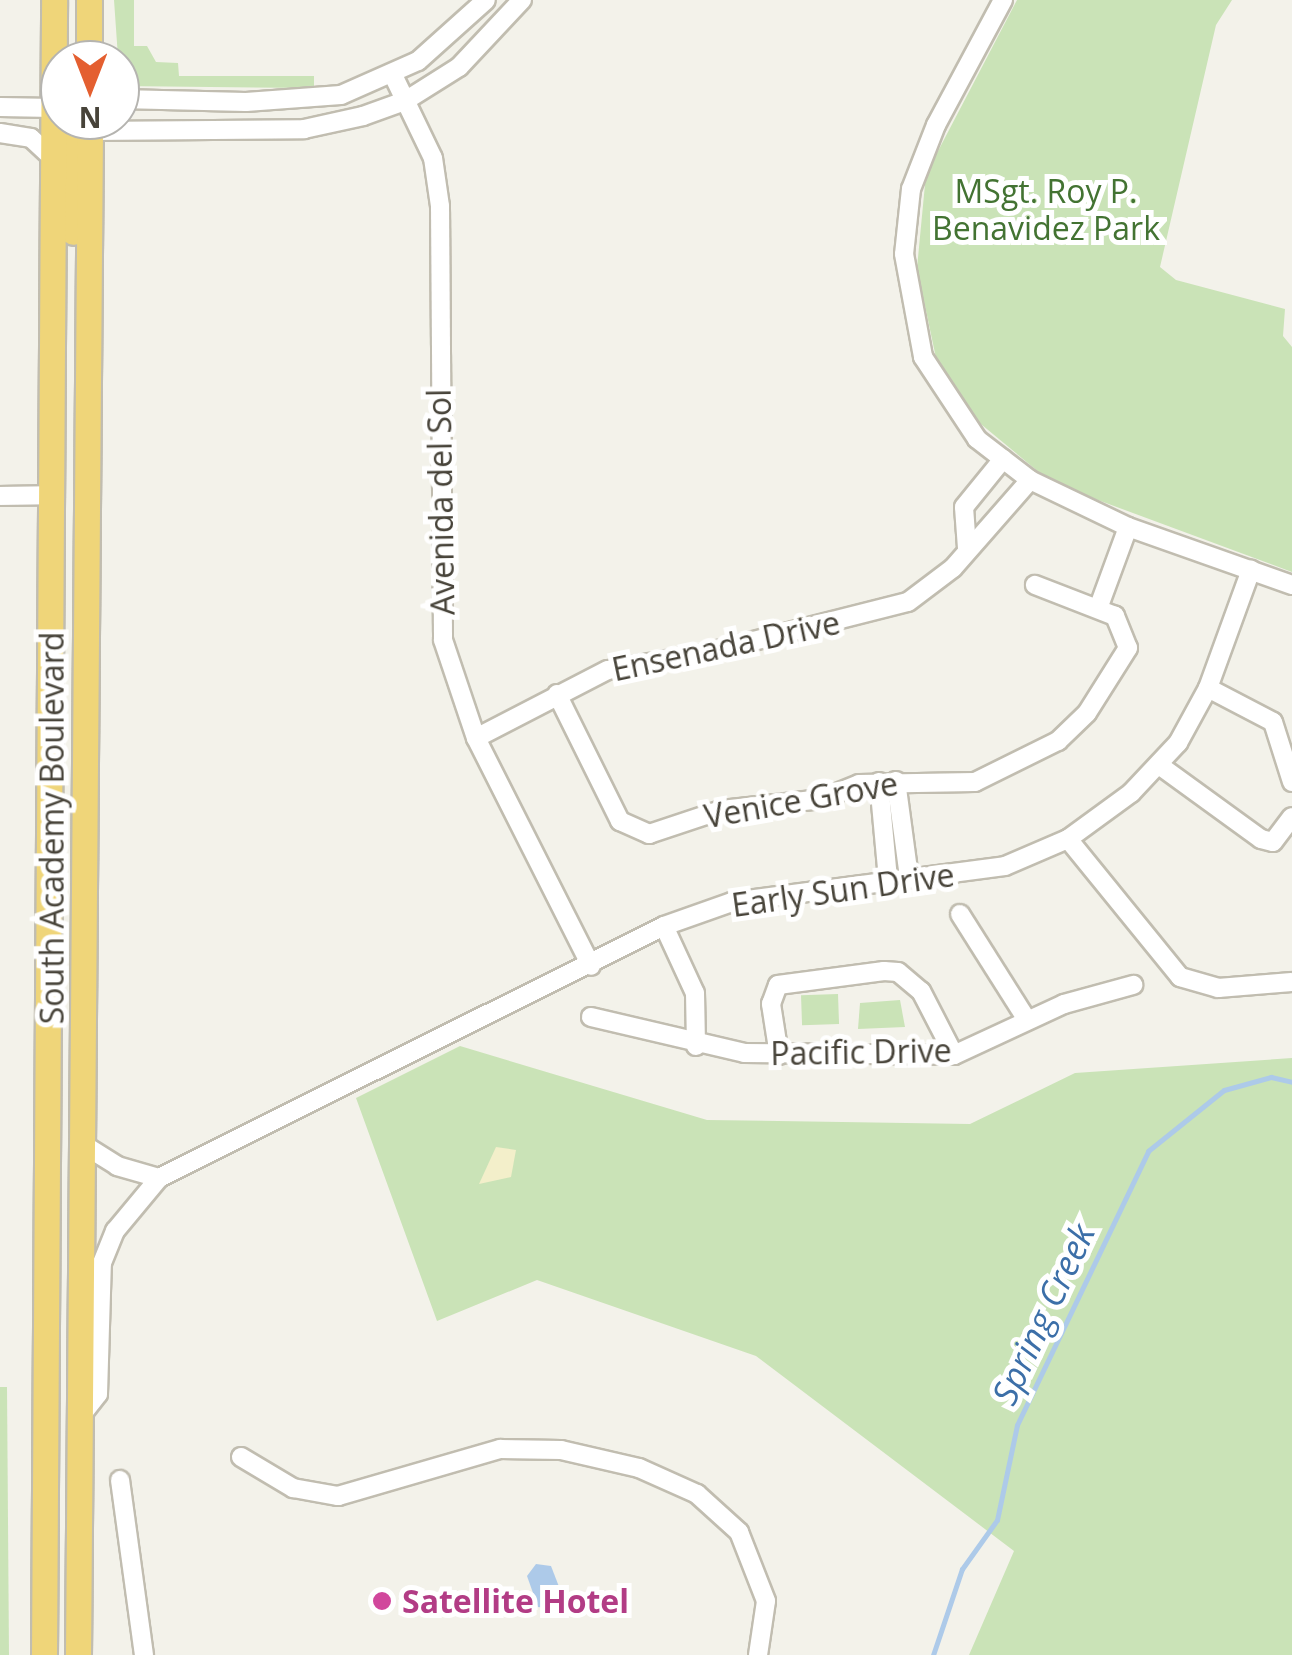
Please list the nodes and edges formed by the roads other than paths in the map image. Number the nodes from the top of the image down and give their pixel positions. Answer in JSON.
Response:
{"nodes":[{"id":1,"x":54,"y":0,"type":"edge"},
{"id":2,"x":70,"y":0,"type":"edge"},
{"id":3,"x":90,"y":0,"type":"edge"},
{"id":4,"x":486,"y":0,"type":"edge"},
{"id":5,"x":522,"y":0,"type":"edge"},
{"id":6,"x":1002,"y":0,"type":"edge"},
{"id":7,"x":55,"y":40,"type":"edge"},
{"id":8,"x":70,"y":40,"type":"edge"},
{"id":9,"x":89,"y":40,"type":"edge"},
{"id":10,"x":394,"y":75,"type":"junction"},
{"id":11,"x":140,"y":99,"type":"edge"},
{"id":12,"x":405,"y":101,"type":"junction"},
{"id":13,"x":0,"y":107,"type":"edge"},
{"id":14,"x":40,"y":113,"type":"edge"},
{"id":15,"x":140,"y":125,"type":"edge"},
{"id":16,"x":0,"y":134,"type":"edge"},
{"id":17,"x":56,"y":140,"type":"edge"},
{"id":18,"x":65,"y":140,"type":"edge"},
{"id":19,"x":88,"y":140,"type":"edge"},
{"id":20,"x":55,"y":160,"type":"junction"},
{"id":21,"x":88,"y":452,"type":"junction"},
{"id":22,"x":1003,"y":460,"type":"junction"},
{"id":23,"x":1030,"y":480,"type":"junction"},
{"id":24,"x":55,"y":495,"type":"junction"},
{"id":25,"x":0,"y":496,"type":"edge"},
{"id":26,"x":1128,"y":527,"type":"junction"},
{"id":27,"x":966,"y":548,"type":"junction"},
{"id":28,"x":1251,"y":570,"type":"junction"},
{"id":29,"x":1035,"y":585,"type":"dead end"},
{"id":30,"x":1292,"y":585,"type":"edge"},
{"id":31,"x":1099,"y":606,"type":"junction"},
{"id":32,"x":1208,"y":688,"type":"junction"},
{"id":33,"x":558,"y":694,"type":"junction"},
{"id":34,"x":476,"y":738,"type":"junction"},
{"id":35,"x":1158,"y":765,"type":"junction"},
{"id":36,"x":887,"y":781,"type":"junction"},
{"id":37,"x":1292,"y":782,"type":"edge"},
{"id":38,"x":1292,"y":817,"type":"edge"},
{"id":39,"x":1068,"y":839,"type":"junction"},
{"id":40,"x":909,"y":877,"type":"junction"},
{"id":41,"x":888,"y":880,"type":"junction"},
{"id":42,"x":960,"y":914,"type":"dead end"},
{"id":43,"x":664,"y":926,"type":"junction"},
{"id":44,"x":590,"y":966,"type":"junction"},
{"id":45,"x":1292,"y":982,"type":"edge"},
{"id":46,"x":1133,"y":985,"type":"dead end"},
{"id":47,"x":590,"y":1017,"type":"dead end"},
{"id":48,"x":1027,"y":1020,"type":"junction"},
{"id":49,"x":696,"y":1046,"type":"junction"},
{"id":50,"x":954,"y":1054,"type":"junction"},
{"id":51,"x":779,"y":1055,"type":"junction"},
{"id":52,"x":84,"y":1145,"type":"junction"},
{"id":53,"x":159,"y":1178,"type":"junction"},
{"id":54,"x":80,"y":1418,"type":"junction"},
{"id":55,"x":241,"y":1457,"type":"dead end"},
{"id":56,"x":120,"y":1480,"type":"dead end"},
{"id":57,"x":44,"y":1655,"type":"edge"},
{"id":58,"x":78,"y":1655,"type":"edge"},
{"id":59,"x":144,"y":1655,"type":"edge"},
{"id":60,"x":758,"y":1655,"type":"edge"}],
"edges":[{"from":1,"to":7,"type":"highway","name":"South Academy Boulevard"},
{"from":2,"to":8,"type":"highway"},
{"from":3,"to":9,"type":"highway"},
{"from":4,"to":10,"type":"street"},
{"from":5,"to":12,"type":"street"},
{"from":6,"to":22,"type":"street"},
{"from":10,"to":11,"type":"street"},
{"from":10,"to":12,"type":"street","name":"Avenida del Sol"},
{"from":12,"to":15,"type":"street"},
{"from":12,"to":34,"type":"street","name":"Avenida del Sol"},
{"from":13,"to":14,"type":"street"},
{"from":16,"to":20,"type":"street"},
{"from":17,"to":20,"type":"highway","name":"South Academy Boulevard"},
{"from":18,"to":21,"type":"highway"},
{"from":19,"to":21,"type":"highway","name":"South Academy Boulevard"},
{"from":20,"to":24,"type":"highway","name":"South Academy Boulevard"},
{"from":21,"to":52,"type":"highway","name":"South Academy Boulevard"},
{"from":22,"to":23,"type":"street"},
{"from":22,"to":27,"type":"street"},
{"from":23,"to":26,"type":"street"},
{"from":23,"to":27,"type":"street","name":"Ensenada Drive"},
{"from":24,"to":25,"type":"street"},
{"from":24,"to":57,"type":"highway","name":"South Academy Boulevard"},
{"from":26,"to":28,"type":"street"},
{"from":26,"to":31,"type":"street"},
{"from":27,"to":33,"type":"street","name":"Ensenada Drive"},
{"from":28,"to":30,"type":"street"},
{"from":28,"to":32,"type":"street","name":"Early Sun Drive"},
{"from":29,"to":31,"type":"street"},
{"from":31,"to":36,"type":"street","name":"Venice Grove"},
{"from":32,"to":35,"type":"street","name":"Early Sun Drive"},
{"from":32,"to":37,"type":"street"},
{"from":33,"to":34,"type":"street","name":"Ensenada Drive"},
{"from":33,"to":36,"type":"street","name":"Venice Grove"},
{"from":34,"to":44,"type":"street","name":"Avenida del Sol"},
{"from":35,"to":38,"type":"street"},
{"from":35,"to":39,"type":"street","name":"Early Sun Drive"},
{"from":36,"to":40,"type":"street"},
{"from":36,"to":41,"type":"street"},
{"from":39,"to":40,"type":"street","name":"Early Sun Drive"},
{"from":39,"to":45,"type":"street"},
{"from":40,"to":41,"type":"street","name":"Early Sun Drive"},
{"from":41,"to":43,"type":"street","name":"Early Sun Drive"},
{"from":42,"to":48,"type":"street"},
{"from":43,"to":44,"type":"street","name":"Early Sun Drive"},
{"from":43,"to":49,"type":"street"},
{"from":44,"to":53,"type":"street","name":"Early Sun Drive"},
{"from":46,"to":48,"type":"street","name":"Pacific Drive"},
{"from":47,"to":49,"type":"street","name":"Pacific Drive"},
{"from":48,"to":50,"type":"street","name":"Pacific Drive"},
{"from":49,"to":51,"type":"street","name":"Pacific Drive"},
{"from":50,"to":51,"type":"street","name":"Pacific Drive"},
{"from":50,"to":51,"type":"street"},
{"from":52,"to":53,"type":"street"},
{"from":52,"to":54,"type":"highway","name":"South Academy Boulevard"},
{"from":53,"to":54,"type":"street","name":"Early Sun Drive"},
{"from":54,"to":58,"type":"highway","name":"South Academy Boulevard"},
{"from":55,"to":60,"type":"street"},
{"from":56,"to":59,"type":"street"}]}
